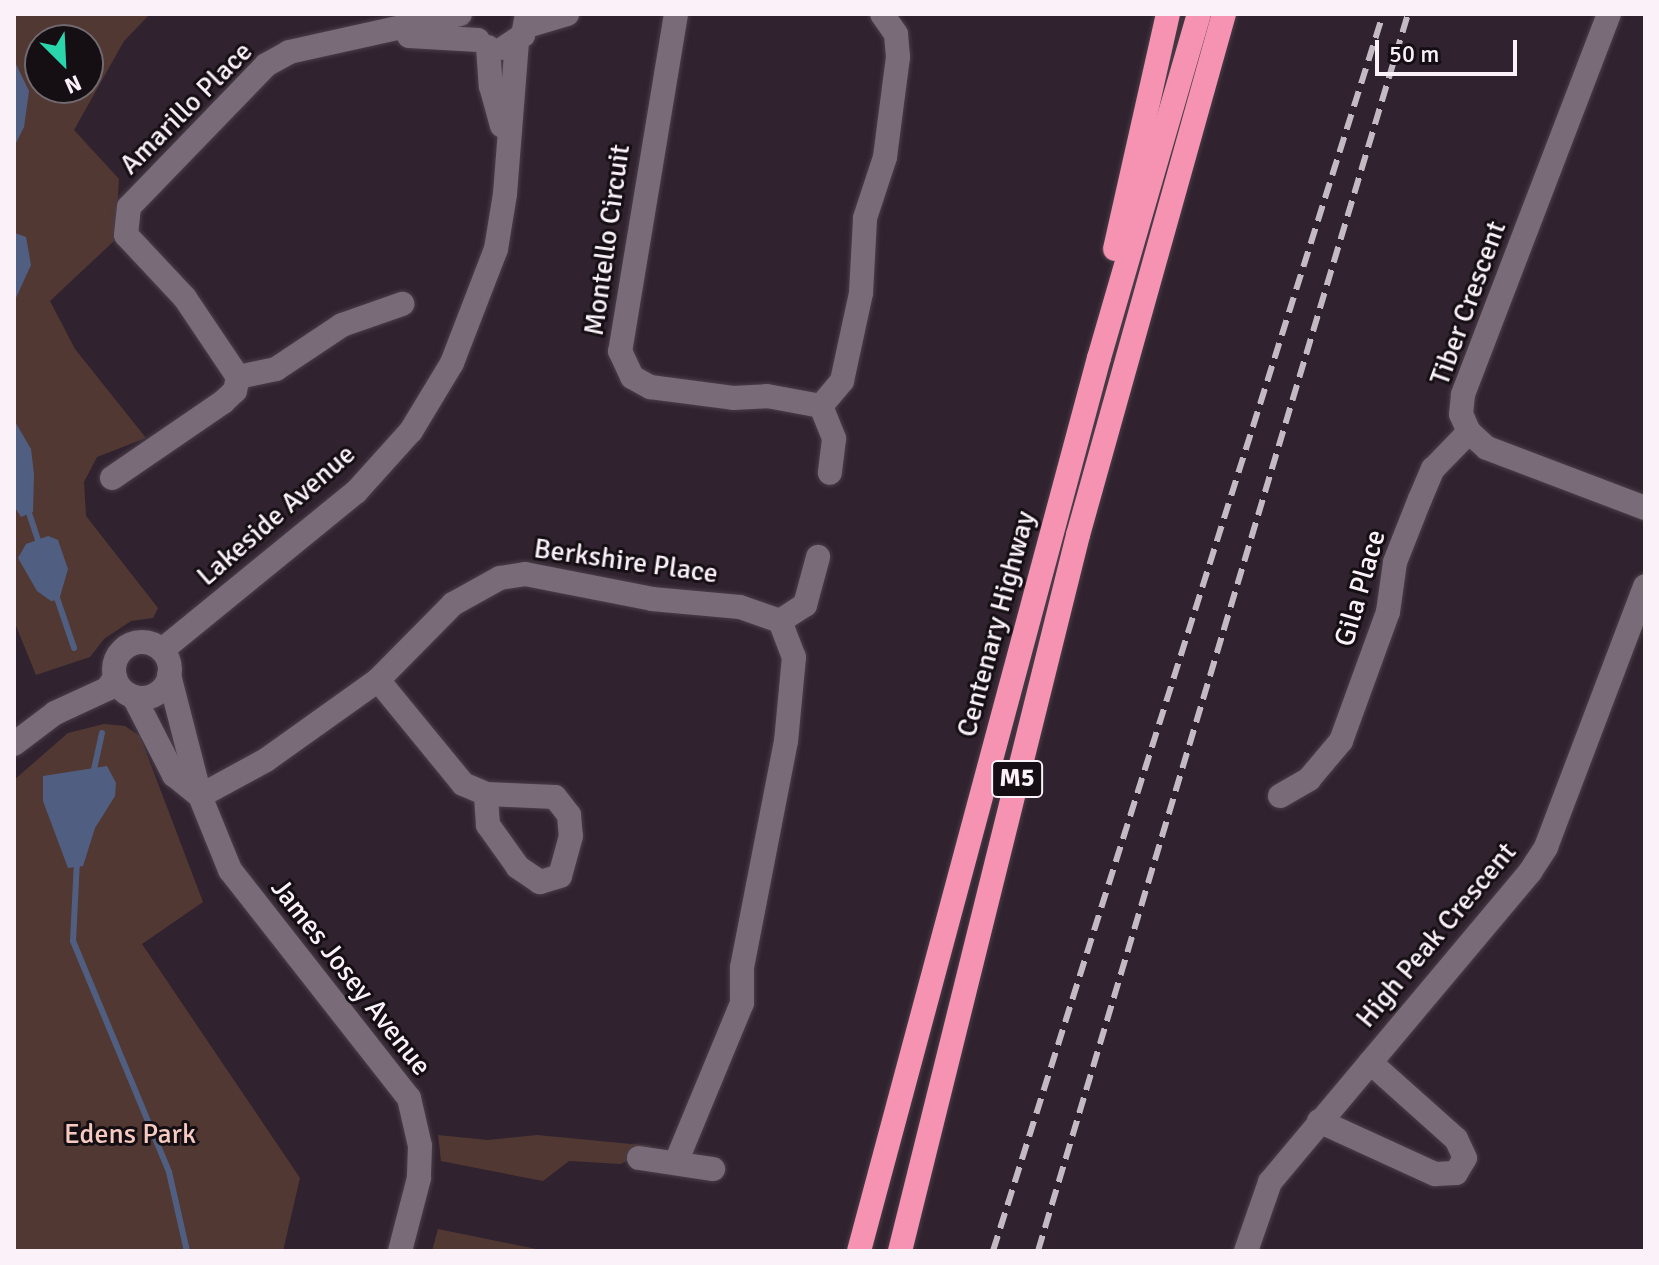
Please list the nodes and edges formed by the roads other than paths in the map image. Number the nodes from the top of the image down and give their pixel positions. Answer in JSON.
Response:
{"nodes":[{"id":1,"x":460,"y":14,"type":"edge"},
{"id":2,"x":471,"y":14,"type":"edge"},
{"id":3,"x":567,"y":14,"type":"edge"},
{"id":4,"x":676,"y":14,"type":"edge"},
{"id":5,"x":882,"y":14,"type":"edge"},
{"id":6,"x":1168,"y":14,"type":"edge"},
{"id":7,"x":1199,"y":14,"type":"edge"},
{"id":8,"x":1224,"y":14,"type":"edge"},
{"id":9,"x":1609,"y":14,"type":"edge"},
{"id":10,"x":523,"y":28,"type":"edge"},
{"id":11,"x":373,"y":35,"type":"junction"},
{"id":12,"x":483,"y":44,"type":"junction"},
{"id":13,"x":508,"y":147,"type":"junction"},
{"id":14,"x":402,"y":304,"type":"dead end"},
{"id":15,"x":1099,"y":358,"type":"junction"},
{"id":16,"x":238,"y":377,"type":"junction"},
{"id":17,"x":821,"y":406,"type":"junction"},
{"id":18,"x":1469,"y":432,"type":"junction"},
{"id":19,"x":830,"y":473,"type":"dead end"},
{"id":20,"x":112,"y":478,"type":"dead end"},
{"id":21,"x":1645,"y":508,"type":"edge"},
{"id":22,"x":818,"y":557,"type":"dead end"},
{"id":23,"x":1645,"y":586,"type":"edge"},
{"id":24,"x":780,"y":621,"type":"junction"},
{"id":25,"x":162,"y":650,"type":"junction"},
{"id":26,"x":169,"y":675,"type":"junction"},
{"id":27,"x":115,"y":678,"type":"junction"},
{"id":28,"x":378,"y":680,"type":"junction"},
{"id":29,"x":134,"y":697,"type":"junction"},
{"id":30,"x":14,"y":744,"type":"edge"},
{"id":31,"x":486,"y":794,"type":"dead end"},
{"id":32,"x":200,"y":796,"type":"junction"},
{"id":33,"x":1280,"y":796,"type":"dead end"},
{"id":34,"x":1370,"y":1062,"type":"junction"},
{"id":35,"x":1319,"y":1121,"type":"junction"},
{"id":36,"x":639,"y":1158,"type":"dead end"},
{"id":37,"x":676,"y":1162,"type":"junction"},
{"id":38,"x":713,"y":1169,"type":"dead end"},
{"id":39,"x":400,"y":1251,"type":"edge"},
{"id":40,"x":859,"y":1251,"type":"edge"},
{"id":41,"x":900,"y":1251,"type":"edge"},
{"id":42,"x":1246,"y":1251,"type":"edge"}],
"edges":[{"from":1,"to":11,"type":"street","name":"Amarillo Place"},
{"from":2,"to":12,"type":"street","name":"Lakeside Avenue"},
{"from":3,"to":10,"type":"street"},
{"from":4,"to":17,"type":"street","name":"Montello Circuit"},
{"from":5,"to":17,"type":"street"},
{"from":6,"to":15,"type":"highway"},
{"from":7,"to":15,"type":"highway","name":"Centenary Highway","number":"M5"},
{"from":8,"to":41,"type":"highway","name":"Centenary Highway","number":"M5"},
{"from":9,"to":18,"type":"street","name":"Tiber Crescent"},
{"from":10,"to":12,"type":"street","name":"Amarillo Place"},
{"from":10,"to":13,"type":"street","name":"Lakeside Avenue"},
{"from":11,"to":12,"type":"street","name":"Amarillo Place"},
{"from":11,"to":16,"type":"street","name":"Amarillo Place"},
{"from":12,"to":13,"type":"street","name":"Lakeside Avenue"},
{"from":13,"to":25,"type":"street","name":"Lakeside Avenue"},
{"from":14,"to":16,"type":"street"},
{"from":15,"to":40,"type":"highway","name":"Centenary Highway","number":"M5"},
{"from":16,"to":20,"type":"street"},
{"from":17,"to":19,"type":"street"},
{"from":18,"to":21,"type":"street"},
{"from":18,"to":33,"type":"street","name":"Gila Place"},
{"from":22,"to":24,"type":"street"},
{"from":23,"to":34,"type":"street","name":"High Peak Crescent"},
{"from":24,"to":28,"type":"street","name":"Berkshire Place"},
{"from":24,"to":37,"type":"street"},
{"from":25,"to":26,"type":"street"},
{"from":25,"to":27,"type":"street"},
{"from":26,"to":29,"type":"street"},
{"from":26,"to":32,"type":"street","name":"James Josey Avenue"},
{"from":27,"to":29,"type":"street"},
{"from":27,"to":30,"type":"street"},
{"from":28,"to":31,"type":"street"},
{"from":28,"to":32,"type":"street","name":"Berkshire Place"},
{"from":29,"to":32,"type":"street","name":"James Josey Avenue"},
{"from":32,"to":39,"type":"street","name":"James Josey Avenue"},
{"from":34,"to":35,"type":"street","name":"High Peak Crescent"},
{"from":34,"to":35,"type":"street"},
{"from":35,"to":42,"type":"street","name":"High Peak Crescent"},
{"from":36,"to":37,"type":"street"},
{"from":37,"to":38,"type":"street"}]}
